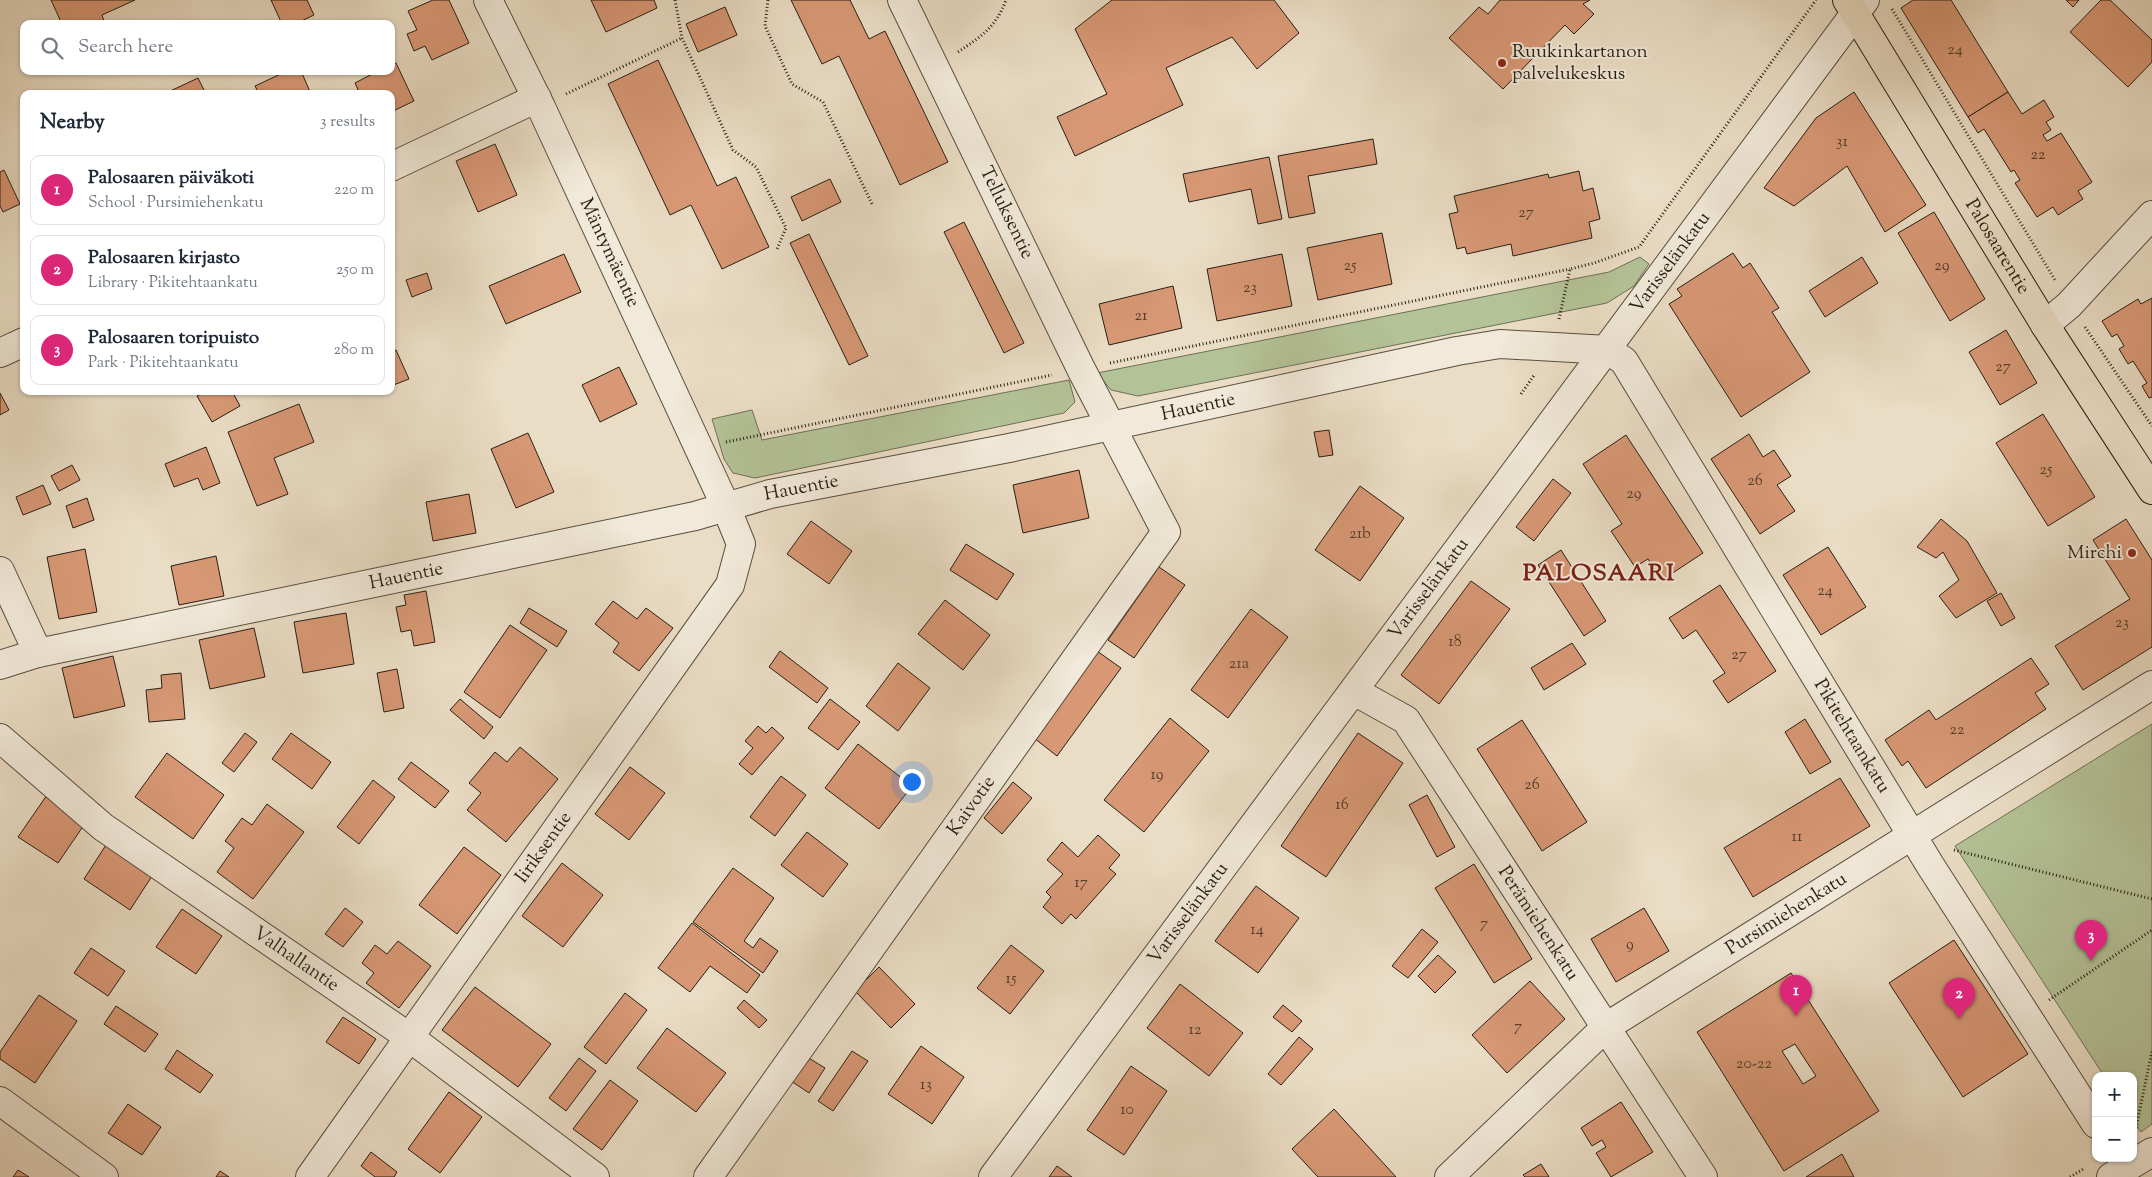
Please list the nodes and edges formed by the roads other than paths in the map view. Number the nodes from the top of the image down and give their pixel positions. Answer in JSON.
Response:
{"nodes":[{"id":1,"x":488,"y":0,"type":"edge"},
{"id":2,"x":902,"y":0,"type":"edge"},
{"id":3,"x":1864,"y":4,"type":"edge"},
{"id":4,"x":539,"y":102,"type":"junction"},
{"id":5,"x":395,"y":165,"type":"edge"},
{"id":6,"x":2152,"y":215,"type":"edge"},
{"id":7,"x":2045,"y":325,"type":"junction"},
{"id":8,"x":20,"y":344,"type":"edge"},
{"id":9,"x":1608,"y":350,"type":"junction"},
{"id":10,"x":0,"y":353,"type":"edge"},
{"id":11,"x":1112,"y":426,"type":"junction"},
{"id":12,"x":2152,"y":490,"type":"edge"},
{"id":13,"x":726,"y":507,"type":"junction"},
{"id":14,"x":0,"y":571,"type":"edge"},
{"id":15,"x":38,"y":653,"type":"junction"},
{"id":16,"x":0,"y":665,"type":"edge"},
{"id":17,"x":2152,"y":686,"type":"edge"},
{"id":18,"x":1354,"y":691,"type":"junction"},
{"id":19,"x":0,"y":738,"type":"edge"},
{"id":20,"x":1912,"y":837,"type":"junction"},
{"id":21,"x":1606,"y":1027,"type":"junction"},
{"id":22,"x":409,"y":1036,"type":"junction"},
{"id":23,"x":0,"y":1100,"type":"edge"},
{"id":24,"x":2092,"y":1118,"type":"edge"},
{"id":25,"x":2143,"y":1144,"type":"edge"},
{"id":26,"x":2120,"y":1170,"type":"edge"},
{"id":27,"x":104,"y":1177,"type":"edge"},
{"id":28,"x":310,"y":1177,"type":"edge"},
{"id":29,"x":595,"y":1177,"type":"edge"},
{"id":30,"x":708,"y":1177,"type":"edge"},
{"id":31,"x":993,"y":1177,"type":"edge"},
{"id":32,"x":1449,"y":1177,"type":"edge"},
{"id":33,"x":1703,"y":1177,"type":"edge"}],
"edges":[{"from":1,"to":4,"type":"street","name":"Mäntymäentie"},
{"from":2,"to":11,"type":"street","name":"Telluksentie"},
{"from":3,"to":7,"type":"main road","name":"Palosaarentie"},
{"from":3,"to":9,"type":"street","name":"Varisselänkatu"},
{"from":4,"to":5,"type":"street"},
{"from":4,"to":13,"type":"street","name":"Mäntymäentie"},
{"from":6,"to":7,"type":"street"},
{"from":7,"to":12,"type":"main road","name":"Palosaarentie"},
{"from":8,"to":10,"type":"street"},
{"from":9,"to":11,"type":"street","name":"Hauentie"},
{"from":9,"to":18,"type":"street","name":"Varisselänkatu"},
{"from":9,"to":20,"type":"street","name":"Pikitehtaankatu"},
{"from":11,"to":13,"type":"street","name":"Hauentie"},
{"from":11,"to":30,"type":"street","name":"Kaivotie"},
{"from":13,"to":15,"type":"street","name":"Hauentie"},
{"from":13,"to":22,"type":"street","name":"Iiriksentie"},
{"from":14,"to":15,"type":"street"},
{"from":15,"to":16,"type":"street","name":"Hauentie"},
{"from":17,"to":20,"type":"street","name":"Pursimiehenkatu"},
{"from":18,"to":21,"type":"street","name":"Perämiehenkatu"},
{"from":18,"to":31,"type":"street","name":"Varisselänkatu"},
{"from":19,"to":22,"type":"street","name":"Valhallantie"},
{"from":20,"to":21,"type":"street","name":"Pursimiehenkatu"},
{"from":20,"to":24,"type":"street","name":"Pikitehtaankatu"},
{"from":21,"to":32,"type":"street","name":"Pursimiehenkatu"},
{"from":21,"to":33,"type":"street","name":"Perämiehenkatu"},
{"from":22,"to":28,"type":"street","name":"Iiriksentie"},
{"from":22,"to":29,"type":"street","name":"Valhallantie"},
{"from":23,"to":27,"type":"street"},
{"from":25,"to":26,"type":"street"}]}
